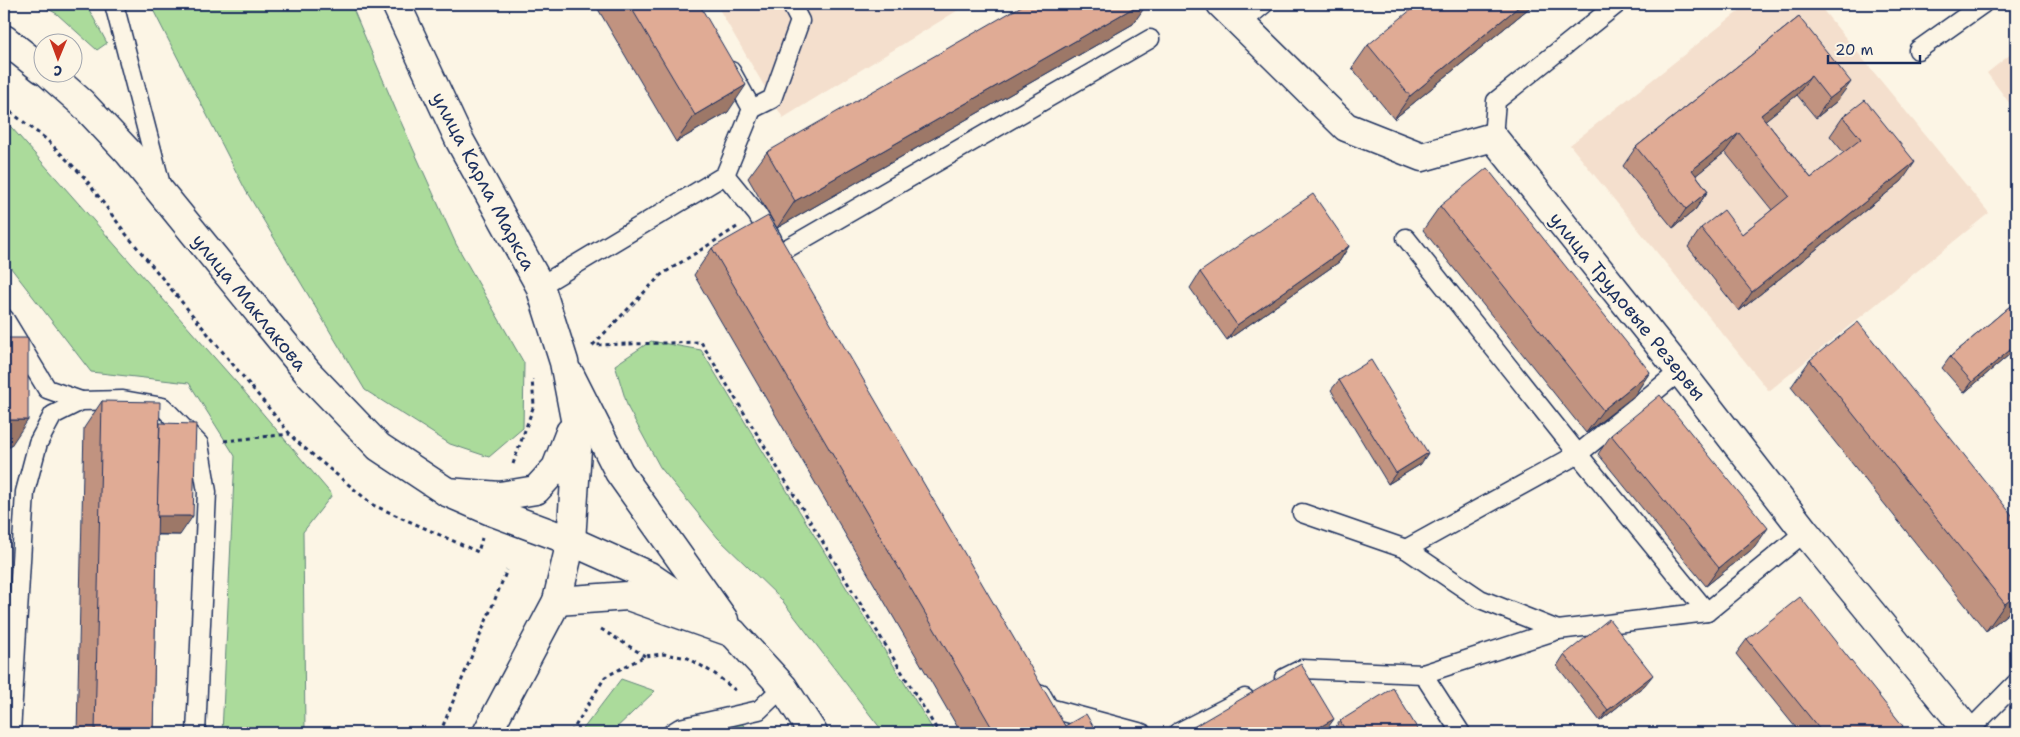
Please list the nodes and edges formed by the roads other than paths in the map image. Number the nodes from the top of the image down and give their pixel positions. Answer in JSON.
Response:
{"nodes":[{"id":1,"x":114,"y":4,"type":"edge"},
{"id":2,"x":396,"y":4,"type":"edge"},
{"id":3,"x":790,"y":4,"type":"edge"},
{"id":4,"x":1221,"y":4,"type":"edge"},
{"id":5,"x":1264,"y":4,"type":"edge"},
{"id":6,"x":1617,"y":4,"type":"edge"},
{"id":7,"x":1983,"y":4,"type":"edge"},
{"id":8,"x":1241,"y":23,"type":"junction"},
{"id":9,"x":1150,"y":39,"type":"dead end"},
{"id":10,"x":4,"y":40,"type":"edge"},
{"id":11,"x":1918,"y":50,"type":"dead end"},
{"id":12,"x":725,"y":60,"type":"edge"},
{"id":13,"x":32,"y":61,"type":"edge"},
{"id":14,"x":59,"y":82,"type":"edge"},
{"id":15,"x":752,"y":109,"type":"junction"},
{"id":16,"x":1493,"y":137,"type":"junction"},
{"id":17,"x":725,"y":175,"type":"junction"},
{"id":18,"x":164,"y":198,"type":"junction"},
{"id":19,"x":1406,"y":238,"type":"dead end"},
{"id":20,"x":781,"y":252,"type":"junction"},
{"id":21,"x":791,"y":270,"type":"edge"},
{"id":22,"x":540,"y":286,"type":"junction"},
{"id":23,"x":4,"y":318,"type":"edge"},
{"id":24,"x":564,"y":362,"type":"junction"},
{"id":25,"x":1680,"y":371,"type":"junction"},
{"id":26,"x":81,"y":401,"type":"junction"},
{"id":27,"x":575,"y":419,"type":"junction"},
{"id":28,"x":1578,"y":454,"type":"junction"},
{"id":29,"x":446,"y":492,"type":"junction"},
{"id":30,"x":1302,"y":513,"type":"dead end"},
{"id":31,"x":1805,"y":532,"type":"junction"},
{"id":32,"x":571,"y":541,"type":"junction"},
{"id":33,"x":1406,"y":549,"type":"junction"},
{"id":34,"x":557,"y":601,"type":"junction"},
{"id":35,"x":1707,"y":612,"type":"junction"},
{"id":36,"x":1558,"y":630,"type":"junction"},
{"id":37,"x":733,"y":633,"type":"junction"},
{"id":38,"x":1423,"y":674,"type":"junction"},
{"id":39,"x":1034,"y":682,"type":"edge"},
{"id":40,"x":2016,"y":683,"type":"edge"},
{"id":41,"x":783,"y":687,"type":"junction"},
{"id":42,"x":678,"y":731,"type":"edge"},
{"id":43,"x":11,"y":733,"type":"edge"},
{"id":44,"x":196,"y":733,"type":"edge"},
{"id":45,"x":487,"y":733,"type":"edge"},
{"id":46,"x":812,"y":733,"type":"edge"},
{"id":47,"x":1142,"y":733,"type":"edge"},
{"id":48,"x":1177,"y":733,"type":"edge"},
{"id":49,"x":1461,"y":733,"type":"edge"},
{"id":50,"x":1969,"y":733,"type":"edge"}],
"edges":[{"from":1,"to":18,"type":"lane"},
{"from":2,"to":22,"type":"street","name":"улица Карла Маркса"},
{"from":3,"to":15,"type":"lane"},
{"from":4,"to":8,"type":"street"},
{"from":5,"to":8,"type":"lane"},
{"from":6,"to":16,"type":"lane"},
{"from":7,"to":11,"type":"lane"},
{"from":8,"to":16,"type":"street"},
{"from":9,"to":20,"type":"lane"},
{"from":10,"to":13,"type":"street"},
{"from":12,"to":15,"type":"lane"},
{"from":14,"to":18,"type":"street","name":"улица Маклакова"},
{"from":15,"to":17,"type":"lane"},
{"from":16,"to":25,"type":"street","name":"улица Трудовые Резервы"},
{"from":17,"to":20,"type":"lane"},
{"from":17,"to":22,"type":"lane"},
{"from":18,"to":29,"type":"street","name":"улица Маклакова"},
{"from":19,"to":28,"type":"lane"},
{"from":20,"to":21,"type":"lane"},
{"from":22,"to":24,"type":"street","name":"улица Карла Маркса"},
{"from":23,"to":26,"type":"lane"},
{"from":24,"to":27,"type":"street"},
{"from":24,"to":37,"type":"street"},
{"from":25,"to":28,"type":"lane"},
{"from":25,"to":31,"type":"street","name":"улица Трудовые Резервы"},
{"from":26,"to":43,"type":"lane"},
{"from":26,"to":44,"type":"lane"},
{"from":27,"to":29,"type":"street"},
{"from":27,"to":32,"type":"street"},
{"from":28,"to":33,"type":"lane"},
{"from":28,"to":35,"type":"lane"},
{"from":29,"to":32,"type":"street","name":"улица Маклакова"},
{"from":30,"to":33,"type":"lane"},
{"from":31,"to":35,"type":"lane"},
{"from":31,"to":50,"type":"street","name":"улица Трудовые Резервы"},
{"from":32,"to":34,"type":"street"},
{"from":32,"to":37,"type":"street"},
{"from":33,"to":36,"type":"lane"},
{"from":34,"to":37,"type":"street"},
{"from":34,"to":45,"type":"street"},
{"from":35,"to":36,"type":"lane"},
{"from":36,"to":38,"type":"lane"},
{"from":37,"to":41,"type":"street"},
{"from":38,"to":48,"type":"lane"},
{"from":38,"to":49,"type":"lane"},
{"from":39,"to":47,"type":"lane"},
{"from":40,"to":50,"type":"lane"},
{"from":41,"to":42,"type":"lane"},
{"from":41,"to":46,"type":"street"}]}
